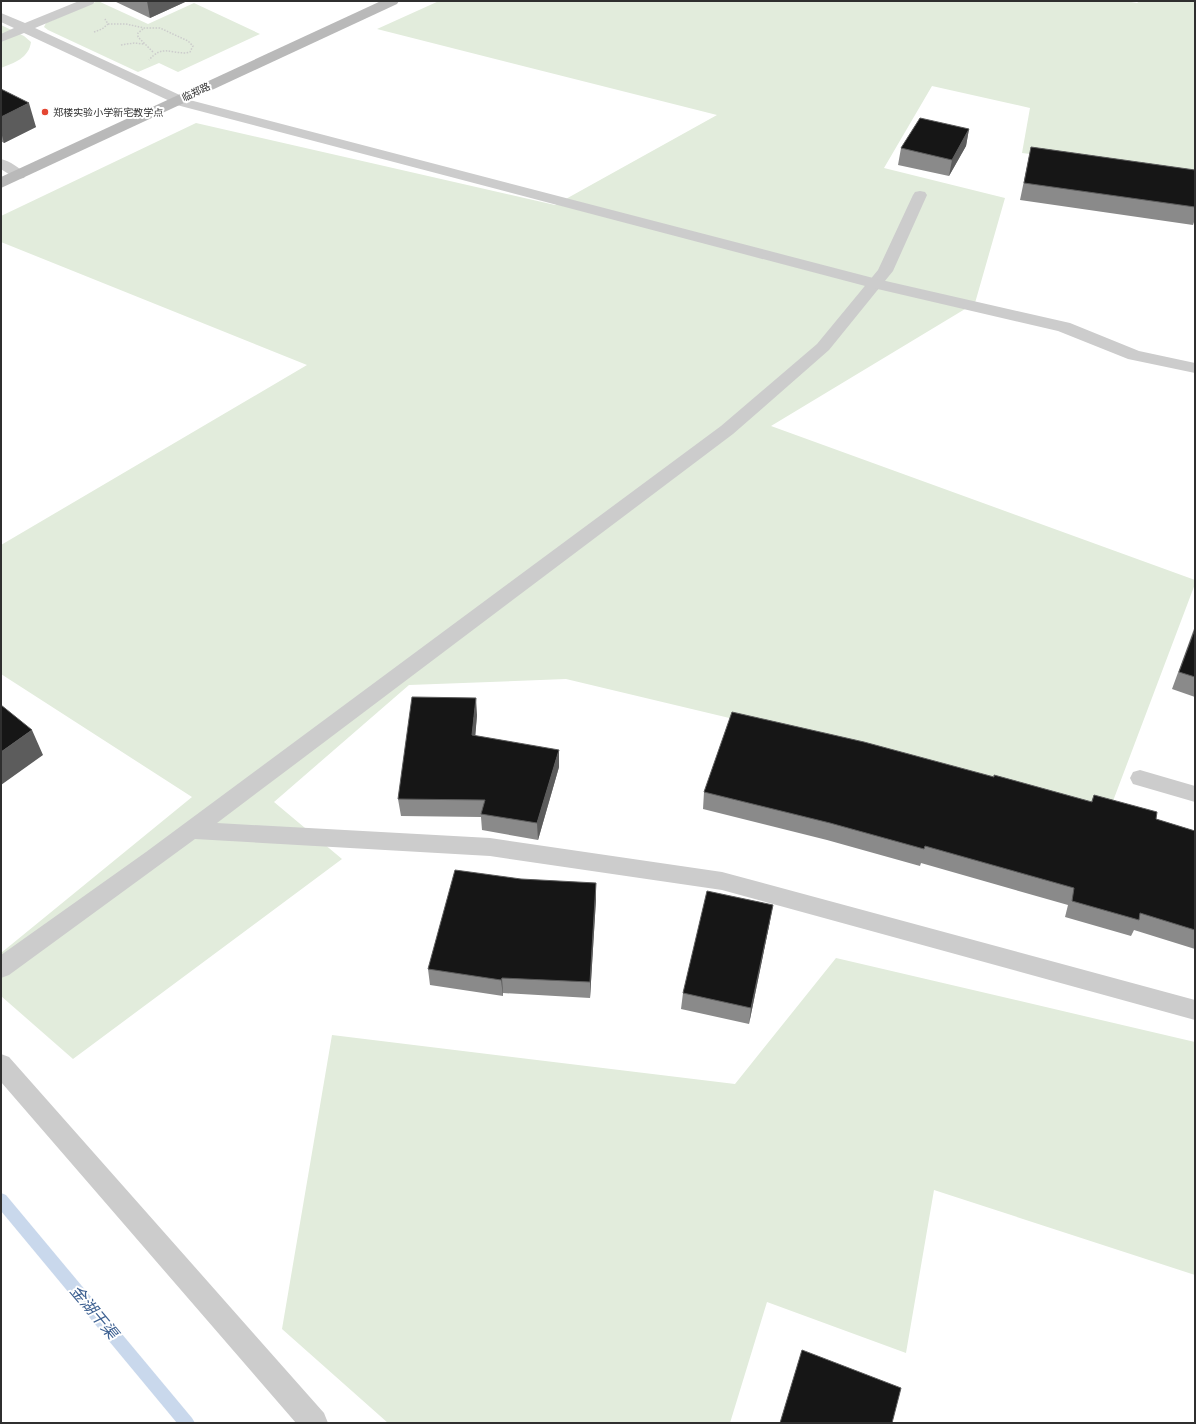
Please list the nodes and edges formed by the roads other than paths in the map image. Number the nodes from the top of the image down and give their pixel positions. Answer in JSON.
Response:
{"nodes":[{"id":1,"x":89,"y":1,"type":"edge"},
{"id":2,"x":391,"y":1,"type":"edge"},
{"id":3,"x":1,"y":17,"type":"edge"},
{"id":4,"x":24,"y":28,"type":"junction"},
{"id":5,"x":1,"y":38,"type":"edge"},
{"id":6,"x":178,"y":101,"type":"junction"},
{"id":7,"x":1,"y":163,"type":"edge"},
{"id":8,"x":19,"y":175,"type":"junction"},
{"id":9,"x":1,"y":183,"type":"edge"},
{"id":10,"x":920,"y":196,"type":"dead end"},
{"id":11,"x":875,"y":283,"type":"junction"},
{"id":12,"x":1195,"y":368,"type":"edge"},
{"id":13,"x":1140,"y":778,"type":"dead end"},
{"id":14,"x":1195,"y":794,"type":"edge"},
{"id":15,"x":192,"y":830,"type":"junction"},
{"id":16,"x":1,"y":968,"type":"edge"},
{"id":17,"x":1195,"y":1010,"type":"edge"},
{"id":18,"x":1,"y":1065,"type":"edge"},
{"id":19,"x":314,"y":1423,"type":"edge"}],
"edges":[{"from":1,"to":4,"type":"lane"},
{"from":2,"to":6,"type":"main road","name":"临郑路"},
{"from":3,"to":4,"type":"lane"},
{"from":4,"to":5,"type":"lane"},
{"from":4,"to":6,"type":"lane"},
{"from":6,"to":8,"type":"main road","name":"临郑路"},
{"from":6,"to":11,"type":"street"},
{"from":7,"to":8,"type":"lane"},
{"from":8,"to":9,"type":"main road","name":"临郑路"},
{"from":10,"to":11,"type":"lane"},
{"from":11,"to":12,"type":"street"},
{"from":11,"to":15,"type":"lane"},
{"from":13,"to":14,"type":"lane"},
{"from":15,"to":16,"type":"lane"},
{"from":15,"to":17,"type":"lane"},
{"from":18,"to":19,"type":"lane"}]}
